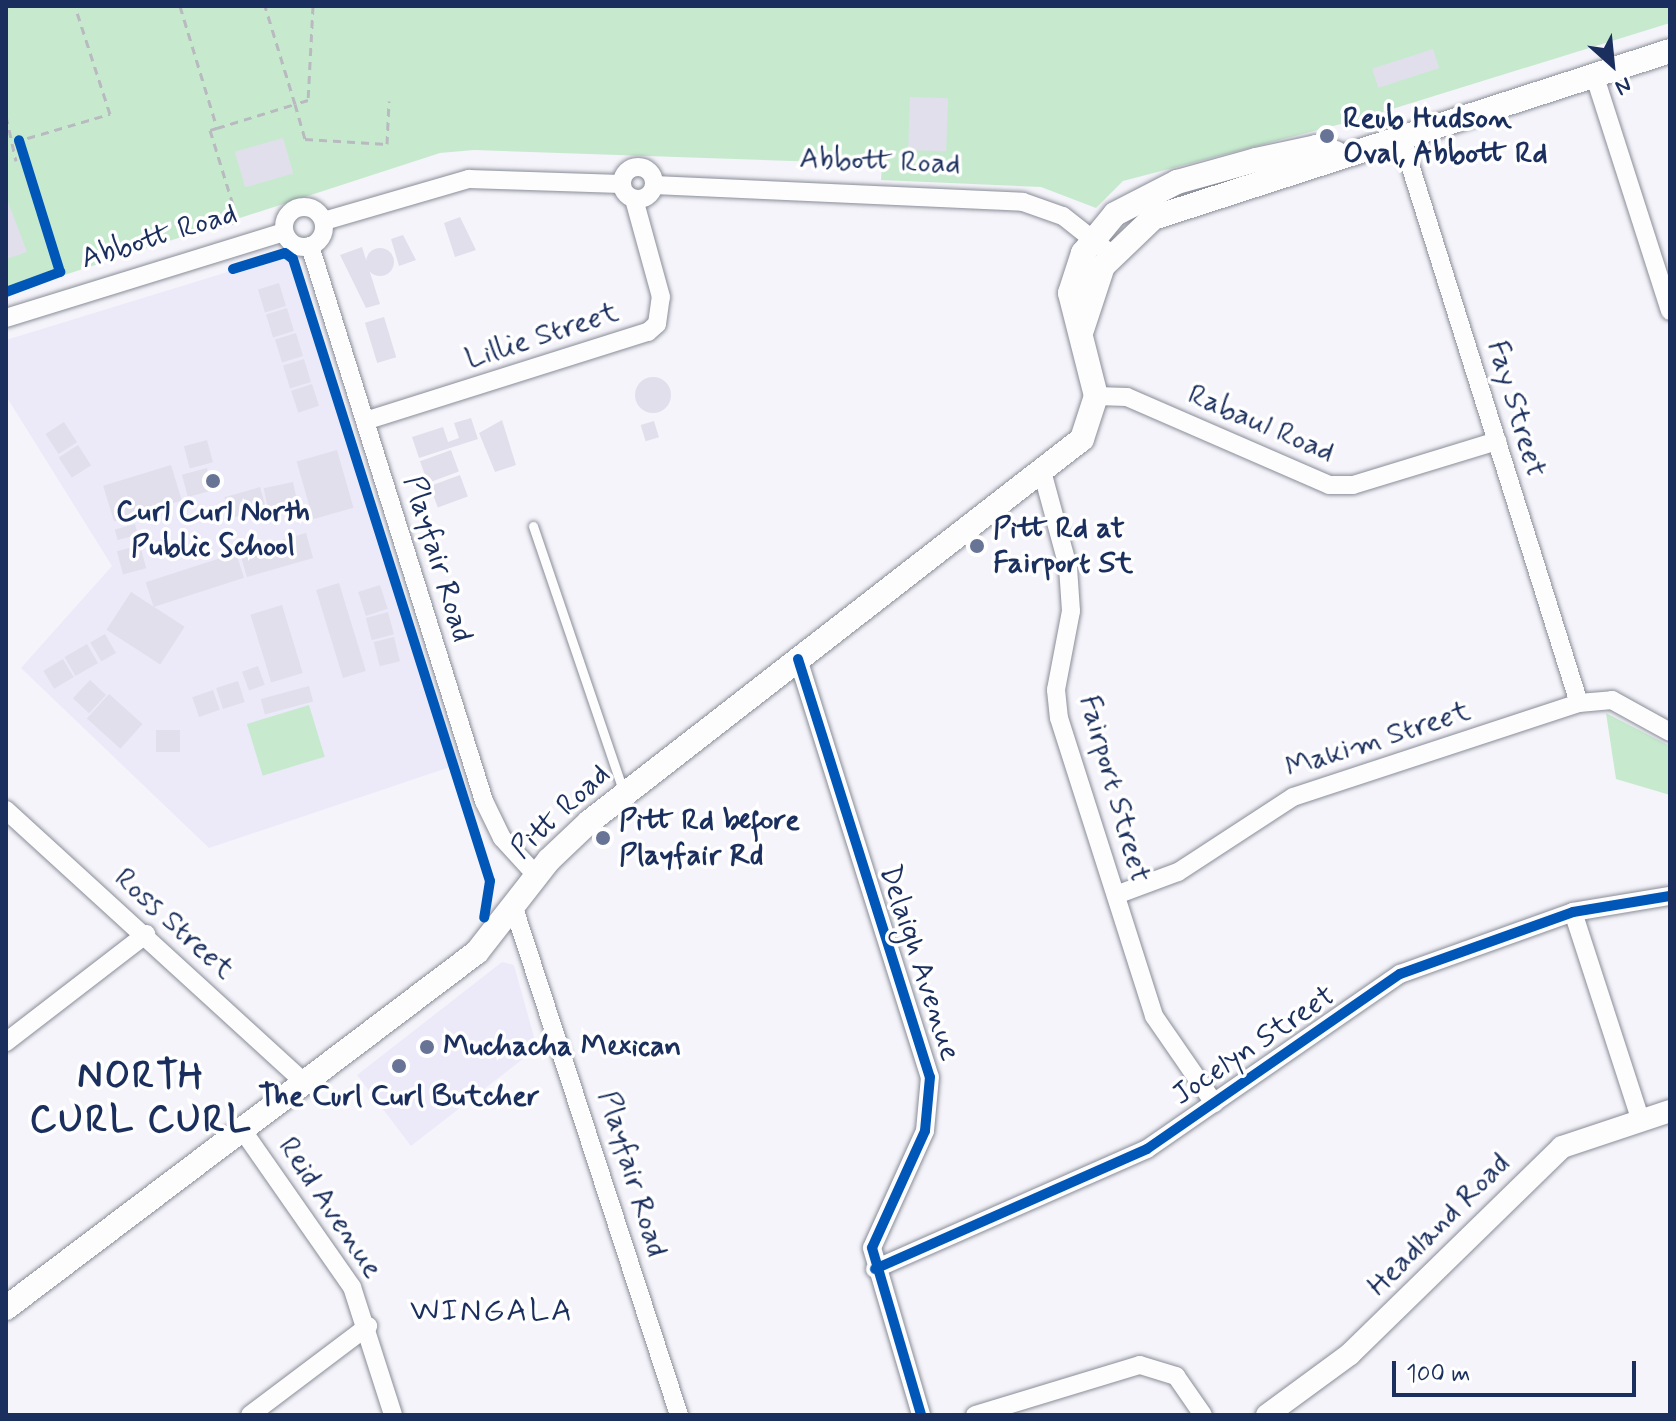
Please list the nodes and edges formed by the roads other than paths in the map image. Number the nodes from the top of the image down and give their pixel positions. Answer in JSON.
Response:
{"nodes":[{"id":1,"x":1670,"y":51,"type":"edge"},
{"id":2,"x":1594,"y":74,"type":"junction"},
{"id":3,"x":1400,"y":133,"type":"junction"},
{"id":4,"x":621,"y":184,"type":"junction"},
{"id":5,"x":654,"y":185,"type":"junction"},
{"id":6,"x":634,"y":199,"type":"junction"},
{"id":7,"x":324,"y":221,"type":"junction"},
{"id":8,"x":284,"y":232,"type":"junction"},
{"id":9,"x":1102,"y":245,"type":"junction"},
{"id":10,"x":310,"y":246,"type":"junction"},
{"id":11,"x":1670,"y":311,"type":"edge"},
{"id":12,"x":6,"y":318,"type":"edge"},
{"id":13,"x":1096,"y":396,"type":"junction"},
{"id":14,"x":365,"y":421,"type":"junction"},
{"id":15,"x":1497,"y":441,"type":"junction"},
{"id":16,"x":1042,"y":471,"type":"junction"},
{"id":17,"x":533,"y":526,"type":"dead end"},
{"id":18,"x":798,"y":659,"type":"junction"},
{"id":19,"x":1579,"y":703,"type":"junction"},
{"id":20,"x":1670,"y":732,"type":"edge"},
{"id":21,"x":624,"y":794,"type":"junction"},
{"id":22,"x":6,"y":810,"type":"edge"},
{"id":23,"x":536,"y":875,"type":"junction"},
{"id":24,"x":1116,"y":895,"type":"junction"},
{"id":25,"x":1670,"y":896,"type":"edge"},
{"id":26,"x":513,"y":905,"type":"junction"},
{"id":27,"x":1573,"y":912,"type":"junction"},
{"id":28,"x":146,"y":934,"type":"junction"},
{"id":29,"x":6,"y":1042,"type":"edge"},
{"id":30,"x":303,"y":1081,"type":"junction"},
{"id":31,"x":1214,"y":1103,"type":"junction"},
{"id":32,"x":1670,"y":1111,"type":"edge"},
{"id":33,"x":1640,"y":1118,"type":"junction"},
{"id":34,"x":241,"y":1128,"type":"junction"},
{"id":35,"x":875,"y":1269,"type":"junction"},
{"id":36,"x":6,"y":1308,"type":"edge"},
{"id":37,"x":368,"y":1326,"type":"junction"},
{"id":38,"x":250,"y":1415,"type":"edge"},
{"id":39,"x":393,"y":1415,"type":"edge"},
{"id":40,"x":679,"y":1415,"type":"edge"},
{"id":41,"x":921,"y":1415,"type":"edge"},
{"id":42,"x":975,"y":1415,"type":"edge"},
{"id":43,"x":1203,"y":1415,"type":"edge"},
{"id":44,"x":1267,"y":1415,"type":"edge"}],
"edges":[{"from":1,"to":2,"type":"main road"},
{"from":2,"to":3,"type":"main road"},
{"from":2,"to":11,"type":"street"},
{"from":3,"to":9,"type":"main road"},
{"from":3,"to":15,"type":"street","name":"Fay Street"},
{"from":4,"to":5,"type":"street","name":"Abbott Road"},
{"from":4,"to":6,"type":"street"},
{"from":4,"to":7,"type":"street","name":"Abbott Road"},
{"from":5,"to":6,"type":"street"},
{"from":5,"to":9,"type":"street","name":"Abbott Road"},
{"from":6,"to":14,"type":"street","name":"Lillie Street"},
{"from":7,"to":8,"type":"street","name":"Abbott Road"},
{"from":7,"to":10,"type":"street"},
{"from":8,"to":10,"type":"street","name":"Abbott Road"},
{"from":8,"to":12,"type":"street","name":"Abbott Road"},
{"from":9,"to":13,"type":"main road","name":"Pitt Road"},
{"from":10,"to":14,"type":"street","name":"Playfair Road"},
{"from":13,"to":15,"type":"street","name":"Rabaul Road"},
{"from":13,"to":16,"type":"main road","name":"Pitt Road"},
{"from":14,"to":23,"type":"street","name":"Playfair Road"},
{"from":15,"to":19,"type":"street","name":"Fay Street"},
{"from":16,"to":18,"type":"main road","name":"Pitt Road"},
{"from":16,"to":24,"type":"street","name":"Fairport Street"},
{"from":17,"to":21,"type":"lane"},
{"from":18,"to":21,"type":"main road","name":"Pitt Road"},
{"from":18,"to":35,"type":"street","name":"Delaigh Avenue"},
{"from":19,"to":20,"type":"street","name":"Makim Street"},
{"from":19,"to":24,"type":"street","name":"Makim Street"},
{"from":21,"to":23,"type":"main road","name":"Pitt Road"},
{"from":22,"to":28,"type":"street","name":"Ross Street"},
{"from":23,"to":26,"type":"main road","name":"Pitt Road"},
{"from":24,"to":31,"type":"street","name":"Fairport Street"},
{"from":25,"to":27,"type":"street","name":"Jocelyn Street"},
{"from":26,"to":30,"type":"main road","name":"Pitt Road"},
{"from":26,"to":40,"type":"street","name":"Playfair Road"},
{"from":27,"to":31,"type":"street","name":"Jocelyn Street"},
{"from":27,"to":33,"type":"street"},
{"from":28,"to":29,"type":"street"},
{"from":28,"to":30,"type":"street","name":"Ross Street"},
{"from":30,"to":34,"type":"main road","name":"Pitt Road"},
{"from":31,"to":35,"type":"street","name":"Jocelyn Street"},
{"from":32,"to":33,"type":"street","name":"Headland Road"},
{"from":33,"to":44,"type":"street","name":"Headland Road"},
{"from":34,"to":36,"type":"main road","name":"Pitt Road"},
{"from":34,"to":37,"type":"street","name":"Reid Avenue"},
{"from":35,"to":41,"type":"street","name":"Delaigh Avenue"},
{"from":37,"to":38,"type":"street"},
{"from":37,"to":39,"type":"street","name":"Reid Avenue"},
{"from":42,"to":43,"type":"street"}]}
